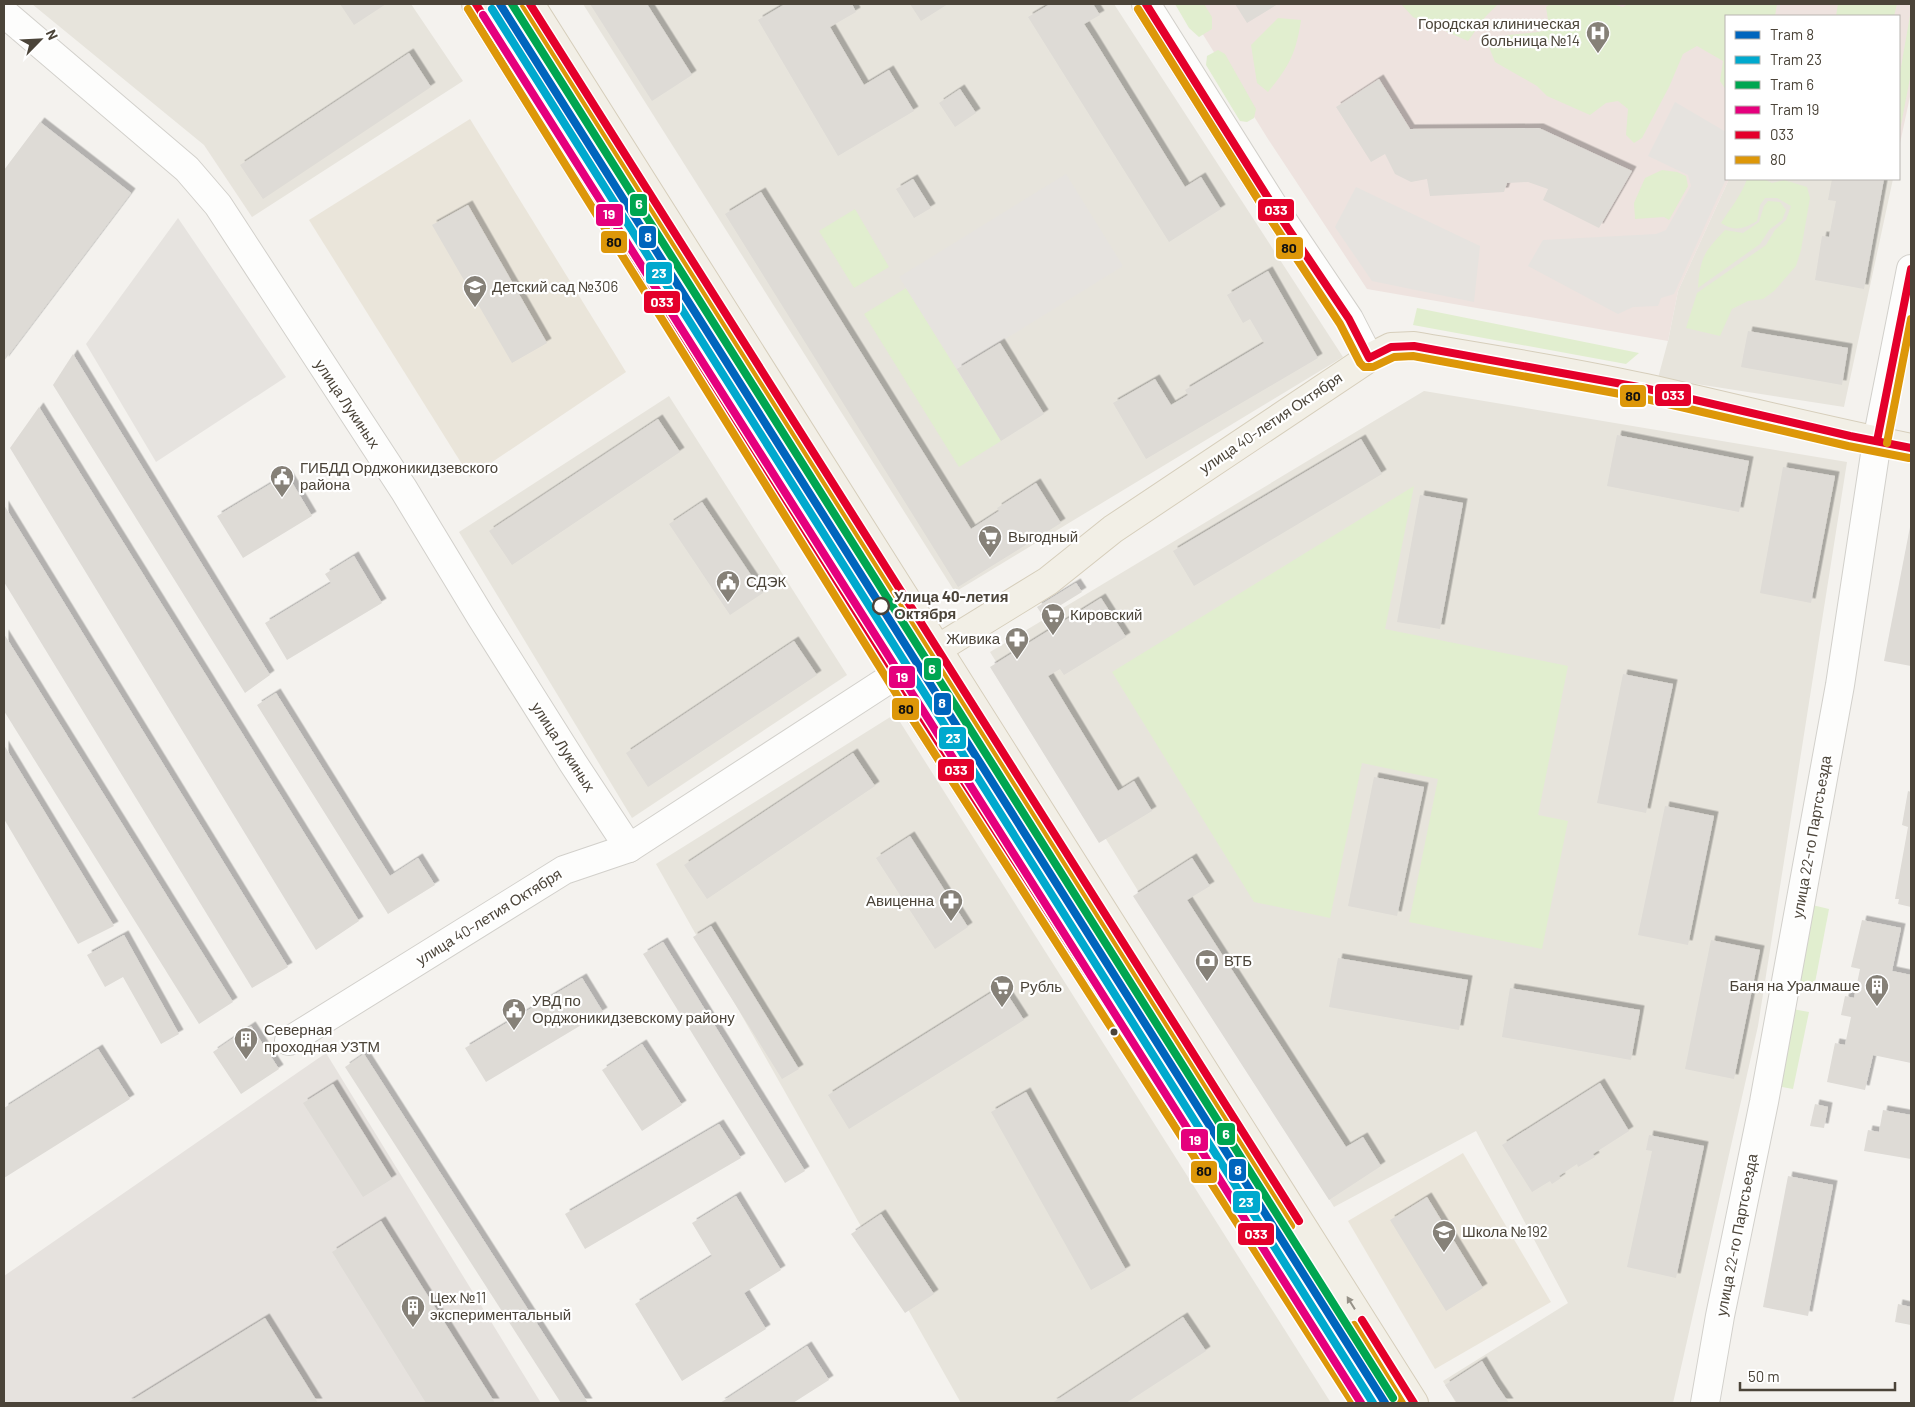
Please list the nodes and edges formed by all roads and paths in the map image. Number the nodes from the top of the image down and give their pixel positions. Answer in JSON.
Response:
{"nodes":[{"id":1,"x":476,"y":4,"type":"edge"},
{"id":2,"x":530,"y":4,"type":"edge"},
{"id":3,"x":1146,"y":4,"type":"edge"},
{"id":4,"x":4,"y":13,"type":"edge"},
{"id":5,"x":1911,"y":269,"type":"edge"},
{"id":6,"x":1369,"y":358,"type":"junction"},
{"id":7,"x":1877,"y":441,"type":"junction"},
{"id":8,"x":1911,"y":448,"type":"edge"},
{"id":9,"x":938,"y":649,"type":"junction"},
{"id":10,"x":897,"y":674,"type":"junction"},
{"id":11,"x":629,"y":848,"type":"junction"},
{"id":12,"x":289,"y":1041,"type":"dead end"},
{"id":13,"x":1365,"y":1403,"type":"edge"},
{"id":14,"x":1414,"y":1403,"type":"edge"},
{"id":15,"x":1705,"y":1403,"type":"edge"}],
"edges":[{"from":1,"to":10,"type":"main road"},
{"from":2,"to":9,"type":"main road"},
{"from":3,"to":6,"type":"street"},
{"from":4,"to":11,"type":"street","name":"улица Лукиных"},
{"from":5,"to":7,"type":"street","name":"улица 22-го Партсъезда"},
{"from":6,"to":7,"type":"main road","name":"улица 40-летия Октября"},
{"from":6,"to":9,"type":"main road","name":"улица 40-летия Октября"},
{"from":7,"to":8,"type":"main road","name":"улица 40-летия Октября"},
{"from":7,"to":15,"type":"street","name":"улица 22-го Партсъезда"},
{"from":9,"to":10,"type":"main road","name":"улица 40-летия Октября"},
{"from":14,"to":9,"type":"main road","one_way":true},
{"from":10,"to":11,"type":"street","name":"улица 40-летия Октября"},
{"from":10,"to":13,"type":"main road"},
{"from":11,"to":12,"type":"street","name":"улица 40-летия Октября"}]}
